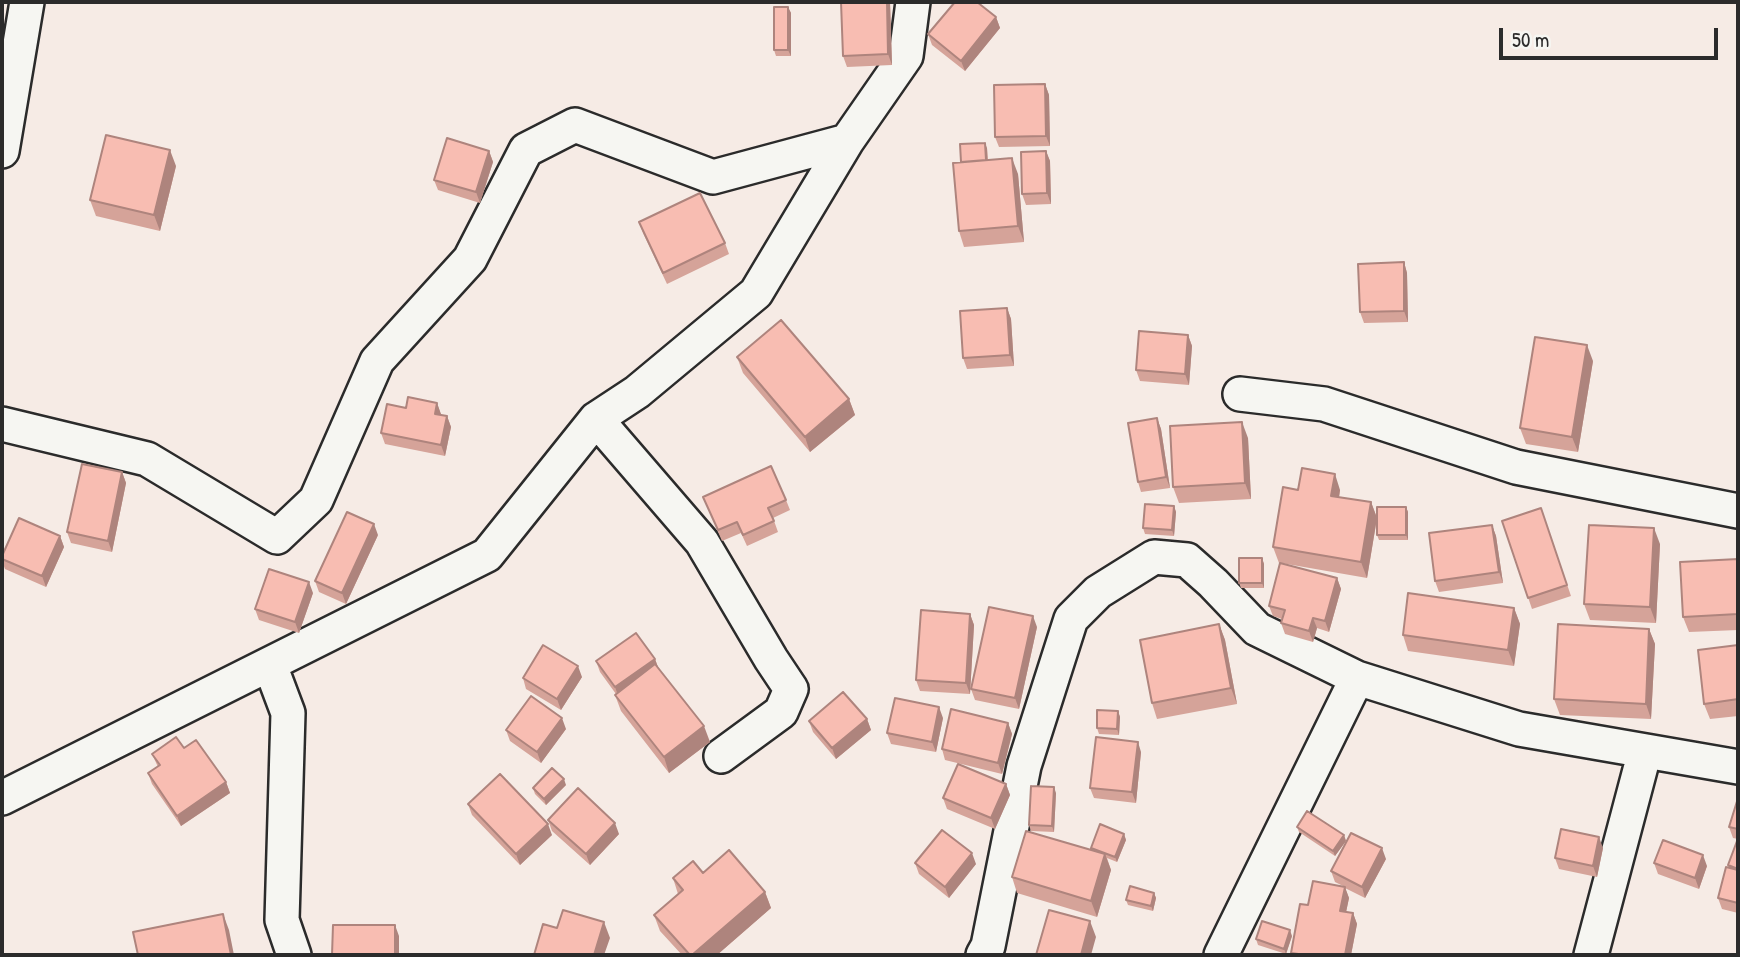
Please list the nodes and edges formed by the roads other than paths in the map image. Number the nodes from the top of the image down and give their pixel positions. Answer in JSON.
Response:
{"nodes":[{"id":1,"x":27,"y":2,"type":"edge"},
{"id":2,"x":913,"y":2,"type":"edge"},
{"id":3,"x":848,"y":141,"type":"junction"},
{"id":4,"x":2,"y":151,"type":"edge"},
{"id":5,"x":1240,"y":394,"type":"dead end"},
{"id":6,"x":596,"y":419,"type":"junction"},
{"id":7,"x":2,"y":424,"type":"edge"},
{"id":8,"x":1738,"y":511,"type":"edge"},
{"id":9,"x":270,"y":665,"type":"junction"},
{"id":10,"x":1357,"y":678,"type":"junction"},
{"id":11,"x":1645,"y":751,"type":"junction"},
{"id":12,"x":720,"y":756,"type":"dead end"},
{"id":13,"x":1738,"y":767,"type":"edge"},
{"id":14,"x":2,"y":798,"type":"edge"},
{"id":15,"x":294,"y":955,"type":"edge"},
{"id":16,"x":983,"y":955,"type":"edge"},
{"id":17,"x":1221,"y":955,"type":"edge"},
{"id":18,"x":1591,"y":955,"type":"edge"}],
"edges":[{"from":1,"to":4,"type":"street"},
{"from":2,"to":3,"type":"street"},
{"from":3,"to":6,"type":"street"},
{"from":3,"to":7,"type":"street"},
{"from":5,"to":8,"type":"street"},
{"from":6,"to":9,"type":"street"},
{"from":6,"to":12,"type":"street"},
{"from":9,"to":14,"type":"street"},
{"from":9,"to":15,"type":"street"},
{"from":10,"to":11,"type":"street"},
{"from":10,"to":16,"type":"street"},
{"from":10,"to":17,"type":"street"},
{"from":11,"to":13,"type":"street"},
{"from":11,"to":18,"type":"street"}]}
